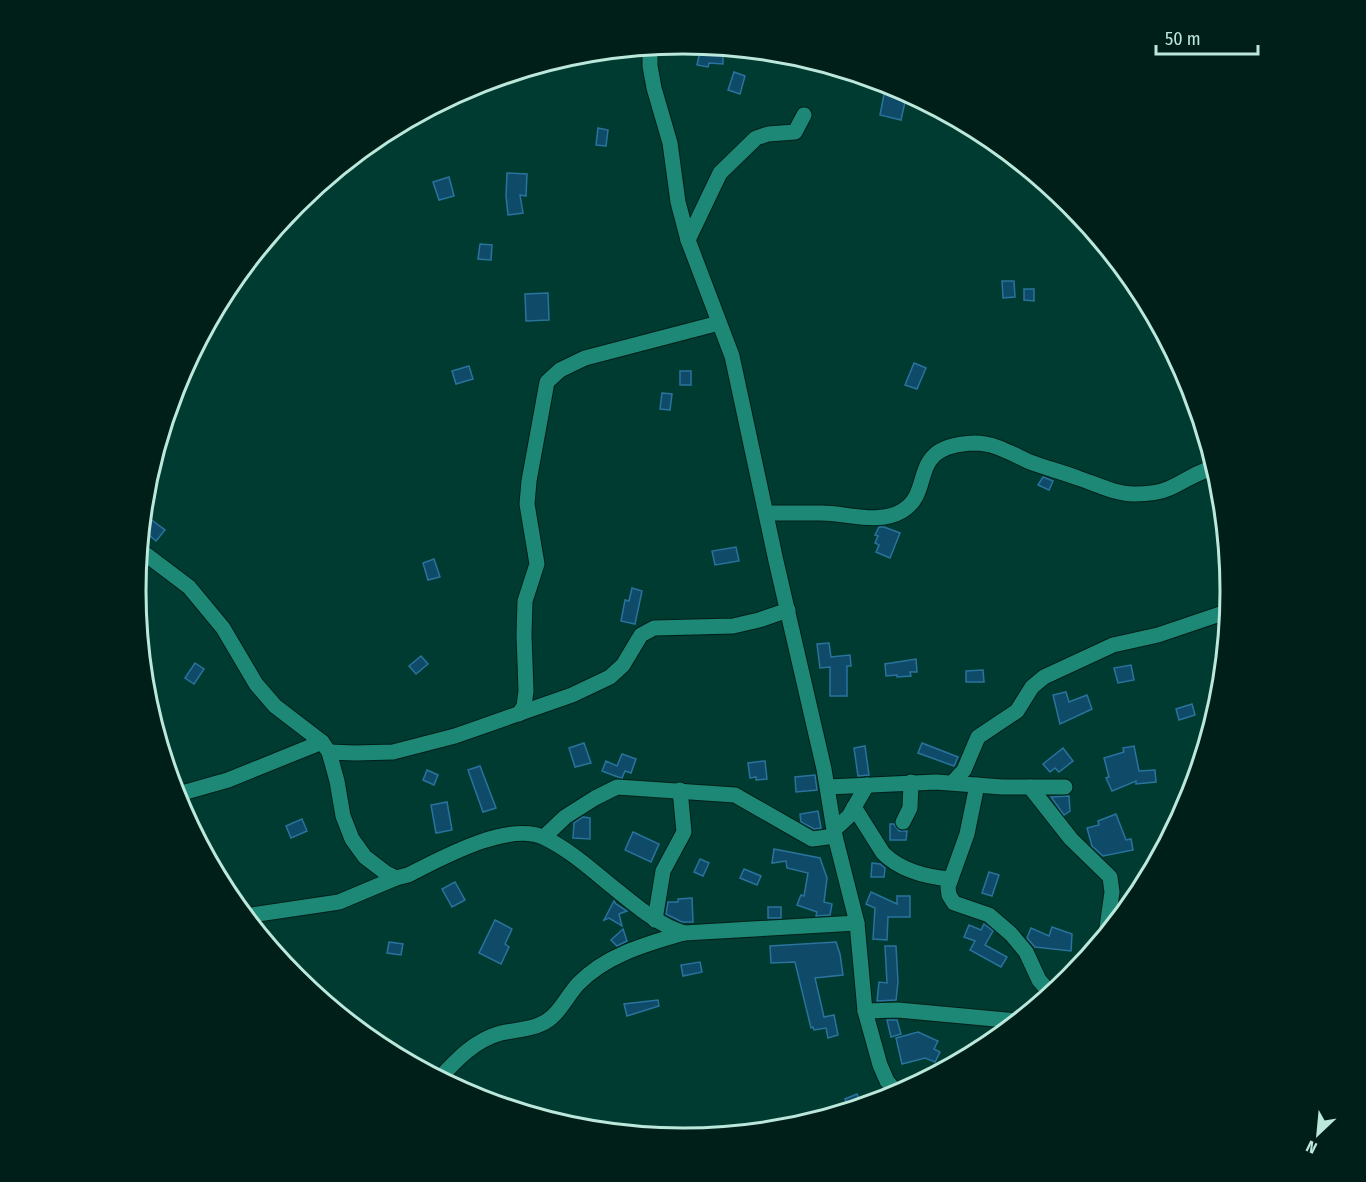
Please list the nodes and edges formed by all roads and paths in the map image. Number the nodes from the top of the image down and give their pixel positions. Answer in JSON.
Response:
{"nodes":[{"id":1,"x":650,"y":55,"type":"edge"},
{"id":2,"x":804,"y":115,"type":"dead end"},
{"id":3,"x":688,"y":240,"type":"junction"},
{"id":4,"x":719,"y":323,"type":"junction"},
{"id":5,"x":1206,"y":470,"type":"edge"},
{"id":6,"x":767,"y":513,"type":"junction"},
{"id":7,"x":147,"y":555,"type":"edge"},
{"id":8,"x":788,"y":610,"type":"junction"},
{"id":9,"x":1219,"y":614,"type":"edge"},
{"id":10,"x":519,"y":714,"type":"junction"},
{"id":11,"x":326,"y":747,"type":"junction"},
{"id":12,"x":911,"y":782,"type":"junction"},
{"id":13,"x":953,"y":782,"type":"junction"},
{"id":14,"x":867,"y":785,"type":"junction"},
{"id":15,"x":977,"y":785,"type":"junction"},
{"id":16,"x":828,"y":787,"type":"junction"},
{"id":17,"x":1030,"y":787,"type":"junction"},
{"id":18,"x":1065,"y":788,"type":"dead end"},
{"id":19,"x":680,"y":790,"type":"junction"},
{"id":20,"x":185,"y":792,"type":"edge"},
{"id":21,"x":854,"y":807,"type":"junction"},
{"id":22,"x":903,"y":822,"type":"dead end"},
{"id":23,"x":835,"y":833,"type":"junction"},
{"id":24,"x":544,"y":837,"type":"junction"},
{"id":25,"x":396,"y":878,"type":"junction"},
{"id":26,"x":951,"y":879,"type":"junction"},
{"id":27,"x":255,"y":915,"type":"edge"},
{"id":28,"x":1108,"y":919,"type":"edge"},
{"id":29,"x":655,"y":920,"type":"junction"},
{"id":30,"x":857,"y":923,"type":"junction"},
{"id":31,"x":684,"y":933,"type":"junction"},
{"id":32,"x":1046,"y":987,"type":"edge"},
{"id":33,"x":865,"y":1011,"type":"junction"},
{"id":34,"x":1005,"y":1021,"type":"edge"},
{"id":35,"x":444,"y":1073,"type":"edge"},
{"id":36,"x":892,"y":1086,"type":"edge"}],
"edges":[{"from":1,"to":3,"type":"street"},
{"from":2,"to":3,"type":"street"},
{"from":3,"to":4,"type":"street"},
{"from":4,"to":6,"type":"street"},
{"from":4,"to":10,"type":"street"},
{"from":5,"to":6,"type":"street"},
{"from":6,"to":8,"type":"street"},
{"from":7,"to":11,"type":"street"},
{"from":8,"to":10,"type":"street"},
{"from":8,"to":16,"type":"street"},
{"from":9,"to":13,"type":"street"},
{"from":10,"to":11,"type":"street"},
{"from":11,"to":20,"type":"street"},
{"from":11,"to":25,"type":"street"},
{"from":12,"to":13,"type":"street"},
{"from":12,"to":14,"type":"street"},
{"from":12,"to":22,"type":"street"},
{"from":13,"to":15,"type":"street"},
{"from":14,"to":16,"type":"street"},
{"from":14,"to":21,"type":"street"},
{"from":15,"to":17,"type":"street"},
{"from":15,"to":26,"type":"street"},
{"from":16,"to":23,"type":"street"},
{"from":17,"to":18,"type":"street"},
{"from":17,"to":28,"type":"street"},
{"from":19,"to":23,"type":"street"},
{"from":19,"to":24,"type":"street"},
{"from":19,"to":29,"type":"street"},
{"from":21,"to":23,"type":"street"},
{"from":21,"to":26,"type":"street"},
{"from":23,"to":30,"type":"street"},
{"from":24,"to":25,"type":"street"},
{"from":24,"to":29,"type":"street"},
{"from":25,"to":27,"type":"street"},
{"from":26,"to":32,"type":"street"},
{"from":29,"to":31,"type":"street"},
{"from":30,"to":31,"type":"street"},
{"from":30,"to":33,"type":"street"},
{"from":31,"to":35,"type":"street"},
{"from":33,"to":34,"type":"street"},
{"from":33,"to":36,"type":"street"}]}
